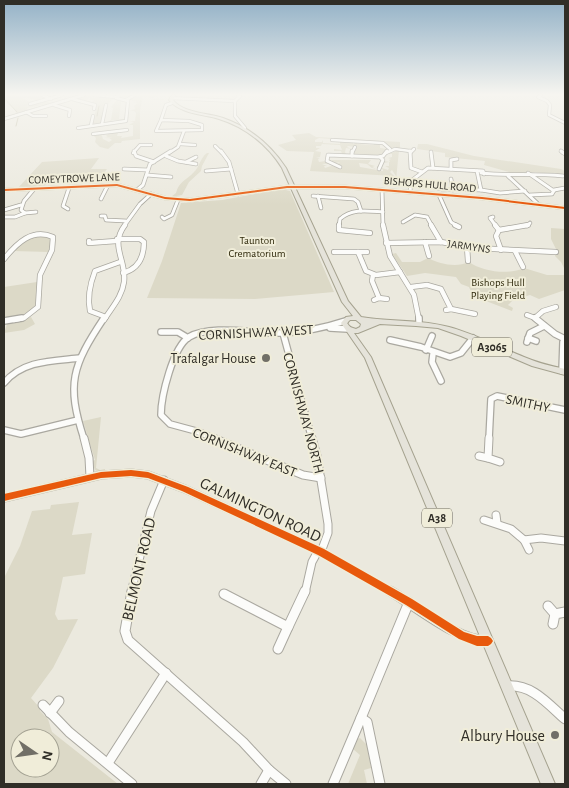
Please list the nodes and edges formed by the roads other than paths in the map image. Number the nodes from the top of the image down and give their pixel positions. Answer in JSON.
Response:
{"nodes":[{"id":1,"x":184,"y":131,"type":"edge"},
{"id":2,"x":112,"y":132,"type":"edge"},
{"id":3,"x":248,"y":132,"type":"edge"},
{"id":4,"x":93,"y":134,"type":"dead end"},
{"id":5,"x":332,"y":140,"type":"dead end"},
{"id":6,"x":180,"y":144,"type":"junction"},
{"id":7,"x":151,"y":145,"type":"dead end"},
{"id":8,"x":195,"y":145,"type":"dead end"},
{"id":9,"x":355,"y":147,"type":"dead end"},
{"id":10,"x":216,"y":148,"type":"dead end"},
{"id":11,"x":390,"y":149,"type":"junction"},
{"id":12,"x":328,"y":150,"type":"dead end"},
{"id":13,"x":430,"y":153,"type":"dead end"},
{"id":14,"x":328,"y":154,"type":"junction"},
{"id":15,"x":166,"y":156,"type":"junction"},
{"id":16,"x":196,"y":156,"type":"dead end"},
{"id":17,"x":352,"y":156,"type":"junction"},
{"id":18,"x":380,"y":157,"type":"junction"},
{"id":19,"x":457,"y":159,"type":"dead end"},
{"id":20,"x":154,"y":162,"type":"junction"},
{"id":21,"x":186,"y":162,"type":"junction"},
{"id":22,"x":196,"y":164,"type":"dead end"},
{"id":23,"x":340,"y":166,"type":"dead end"},
{"id":24,"x":432,"y":168,"type":"junction"},
{"id":25,"x":124,"y":169,"type":"dead end"},
{"id":26,"x":231,"y":169,"type":"junction"},
{"id":27,"x":374,"y":169,"type":"dead end"},
{"id":28,"x":451,"y":169,"type":"junction"},
{"id":29,"x":148,"y":170,"type":"junction"},
{"id":30,"x":208,"y":170,"type":"dead end"},
{"id":31,"x":422,"y":172,"type":"junction"},
{"id":32,"x":477,"y":173,"type":"junction"},
{"id":33,"x":528,"y":173,"type":"junction"},
{"id":34,"x":147,"y":176,"type":"junction"},
{"id":35,"x":508,"y":176,"type":"junction"},
{"id":36,"x":171,"y":177,"type":"dead end"},
{"id":37,"x":410,"y":181,"type":"junction"},
{"id":38,"x":108,"y":185,"type":"junction"},
{"id":39,"x":292,"y":187,"type":"junction"},
{"id":40,"x":69,"y":188,"type":"junction"},
{"id":41,"x":565,"y":188,"type":"edge"},
{"id":42,"x":34,"y":189,"type":"junction"},
{"id":43,"x":4,"y":190,"type":"edge"},
{"id":44,"x":137,"y":190,"type":"junction"},
{"id":45,"x":382,"y":190,"type":"junction"},
{"id":46,"x":453,"y":190,"type":"junction"},
{"id":47,"x":481,"y":190,"type":"junction"},
{"id":48,"x":525,"y":191,"type":"junction"},
{"id":49,"x":554,"y":191,"type":"junction"},
{"id":50,"x":410,"y":192,"type":"junction"},
{"id":51,"x":152,"y":194,"type":"junction"},
{"id":52,"x":238,"y":194,"type":"junction"},
{"id":53,"x":439,"y":195,"type":"junction"},
{"id":54,"x":530,"y":195,"type":"junction"},
{"id":55,"x":313,"y":196,"type":"dead end"},
{"id":56,"x":318,"y":196,"type":"junction"},
{"id":57,"x":62,"y":197,"type":"dead end"},
{"id":58,"x":68,"y":197,"type":"junction"},
{"id":59,"x":102,"y":198,"type":"dead end"},
{"id":60,"x":178,"y":200,"type":"junction"},
{"id":61,"x":537,"y":203,"type":"dead end"},
{"id":62,"x":21,"y":205,"type":"junction"},
{"id":63,"x":322,"y":206,"type":"dead end"},
{"id":64,"x":565,"y":208,"type":"edge"},
{"id":65,"x":59,"y":209,"type":"dead end"},
{"id":66,"x":4,"y":210,"type":"edge"},
{"id":67,"x":361,"y":210,"type":"junction"},
{"id":68,"x":36,"y":212,"type":"dead end"},
{"id":69,"x":383,"y":212,"type":"junction"},
{"id":70,"x":25,"y":213,"type":"junction"},
{"id":71,"x":105,"y":216,"type":"dead end"},
{"id":72,"x":4,"y":217,"type":"edge"},
{"id":73,"x":493,"y":217,"type":"dead end"},
{"id":74,"x":162,"y":218,"type":"dead end"},
{"id":75,"x":126,"y":221,"type":"junction"},
{"id":76,"x":406,"y":221,"type":"dead end"},
{"id":77,"x":459,"y":227,"type":"dead end"},
{"id":78,"x":531,"y":229,"type":"dead end"},
{"id":79,"x":339,"y":230,"type":"junction"},
{"id":80,"x":499,"y":230,"type":"junction"},
{"id":81,"x":332,"y":231,"type":"dead end"},
{"id":82,"x":370,"y":233,"type":"dead end"},
{"id":83,"x":117,"y":240,"type":"junction"},
{"id":84,"x":425,"y":242,"type":"junction"},
{"id":85,"x":441,"y":242,"type":"junction"},
{"id":86,"x":89,"y":243,"type":"dead end"},
{"id":87,"x":386,"y":243,"type":"junction"},
{"id":88,"x":467,"y":247,"type":"junction"},
{"id":89,"x":501,"y":250,"type":"junction"},
{"id":90,"x":515,"y":251,"type":"junction"},
{"id":91,"x":334,"y":252,"type":"dead end"},
{"id":92,"x":358,"y":252,"type":"junction"},
{"id":93,"x":367,"y":252,"type":"dead end"},
{"id":94,"x":553,"y":253,"type":"dead end"},
{"id":95,"x":428,"y":255,"type":"dead end"},
{"id":96,"x":466,"y":259,"type":"dead end"},
{"id":97,"x":4,"y":260,"type":"edge"},
{"id":98,"x":120,"y":262,"type":"junction"},
{"id":99,"x":521,"y":265,"type":"dead end"},
{"id":100,"x":400,"y":272,"type":"junction"},
{"id":101,"x":123,"y":273,"type":"junction"},
{"id":102,"x":373,"y":274,"type":"junction"},
{"id":103,"x":411,"y":287,"type":"junction"},
{"id":104,"x":387,"y":299,"type":"dead end"},
{"id":105,"x":345,"y":302,"type":"junction"},
{"id":106,"x":553,"y":309,"type":"dead end"},
{"id":107,"x":475,"y":314,"type":"dead end"},
{"id":108,"x":527,"y":315,"type":"dead end"},
{"id":109,"x":106,"y":317,"type":"junction"},
{"id":110,"x":534,"y":318,"type":"junction"},
{"id":111,"x":359,"y":319,"type":"junction"},
{"id":112,"x":346,"y":320,"type":"junction"},
{"id":113,"x":4,"y":322,"type":"edge"},
{"id":114,"x":382,"y":322,"type":"junction"},
{"id":115,"x":419,"y":323,"type":"junction"},
{"id":116,"x":544,"y":326,"type":"junction"},
{"id":117,"x":325,"y":328,"type":"junction"},
{"id":118,"x":362,"y":329,"type":"junction"},
{"id":119,"x":348,"y":330,"type":"junction"},
{"id":120,"x":161,"y":332,"type":"dead end"},
{"id":121,"x":283,"y":333,"type":"junction"},
{"id":122,"x":188,"y":338,"type":"junction"},
{"id":123,"x":429,"y":338,"type":"dead end"},
{"id":124,"x":473,"y":338,"type":"junction"},
{"id":125,"x":565,"y":339,"type":"edge"},
{"id":126,"x":536,"y":341,"type":"dead end"},
{"id":127,"x":394,"y":342,"type":"dead end"},
{"id":128,"x":426,"y":350,"type":"junction"},
{"id":129,"x":365,"y":351,"type":"junction"},
{"id":130,"x":433,"y":354,"type":"junction"},
{"id":131,"x":80,"y":358,"type":"junction"},
{"id":132,"x":564,"y":371,"type":"edge"},
{"id":133,"x":441,"y":378,"type":"dead end"},
{"id":134,"x":4,"y":380,"type":"edge"},
{"id":135,"x":565,"y":410,"type":"edge"},
{"id":136,"x":78,"y":420,"type":"junction"},
{"id":137,"x":4,"y":432,"type":"edge"},
{"id":138,"x":479,"y":456,"type":"dead end"},
{"id":139,"x":488,"y":458,"type":"junction"},
{"id":140,"x":500,"y":462,"type":"dead end"},
{"id":141,"x":90,"y":477,"type":"junction"},
{"id":142,"x":321,"y":478,"type":"junction"},
{"id":143,"x":164,"y":480,"type":"junction"},
{"id":144,"x":4,"y":498,"type":"edge"},
{"id":145,"x":484,"y":520,"type":"dead end"},
{"id":146,"x":524,"y":540,"type":"junction"},
{"id":147,"x":565,"y":542,"type":"edge"},
{"id":148,"x":529,"y":550,"type":"dead end"},
{"id":149,"x":320,"y":551,"type":"junction"},
{"id":150,"x":224,"y":594,"type":"dead end"},
{"id":151,"x":409,"y":602,"type":"junction"},
{"id":152,"x":548,"y":606,"type":"dead end"},
{"id":153,"x":565,"y":612,"type":"edge"},
{"id":154,"x":555,"y":614,"type":"junction"},
{"id":155,"x":553,"y":624,"type":"dead end"},
{"id":156,"x":288,"y":627,"type":"junction"},
{"id":157,"x":488,"y":641,"type":"junction"},
{"id":158,"x":278,"y":649,"type":"dead end"},
{"id":159,"x":166,"y":673,"type":"junction"},
{"id":160,"x":507,"y":686,"type":"junction"},
{"id":161,"x":59,"y":701,"type":"dead end"},
{"id":162,"x":361,"y":718,"type":"junction"},
{"id":163,"x":565,"y":719,"type":"edge"},
{"id":164,"x":108,"y":762,"type":"junction"},
{"id":165,"x":269,"y":770,"type":"junction"},
{"id":166,"x":132,"y":784,"type":"edge"},
{"id":167,"x":261,"y":784,"type":"edge"},
{"id":168,"x":286,"y":784,"type":"edge"},
{"id":169,"x":333,"y":784,"type":"edge"},
{"id":170,"x":380,"y":784,"type":"edge"},
{"id":171,"x":548,"y":784,"type":"edge"}],
"edges":[{"from":1,"to":6,"type":"street"},
{"from":2,"to":4,"type":"street"},
{"from":3,"to":39,"type":"main road","number":"A38"},
{"from":5,"to":11,"type":"street"},
{"from":6,"to":8,"type":"street"},
{"from":6,"to":15,"type":"street"},
{"from":7,"to":20,"type":"street"},
{"from":9,"to":17,"type":"street"},
{"from":10,"to":26,"type":"street"},
{"from":11,"to":18,"type":"street"},
{"from":11,"to":31,"type":"street"},
{"from":12,"to":14,"type":"street"},
{"from":13,"to":24,"type":"street"},
{"from":14,"to":17,"type":"street"},
{"from":14,"to":23,"type":"street"},
{"from":15,"to":20,"type":"street"},
{"from":15,"to":21,"type":"street"},
{"from":16,"to":21,"type":"street"},
{"from":17,"to":18,"type":"street"},
{"from":18,"to":27,"type":"street"},
{"from":19,"to":28,"type":"street"},
{"from":20,"to":29,"type":"street"},
{"from":21,"to":22,"type":"street"},
{"from":24,"to":28,"type":"street"},
{"from":24,"to":31,"type":"street"},
{"from":25,"to":29,"type":"street"},
{"from":26,"to":30,"type":"street"},
{"from":26,"to":52,"type":"street"},
{"from":28,"to":32,"type":"street"},
{"from":28,"to":46,"type":"street"},
{"from":29,"to":34,"type":"street"},
{"from":31,"to":37,"type":"street"},
{"from":32,"to":35,"type":"street"},
{"from":32,"to":47,"type":"street"},
{"from":33,"to":35,"type":"street"},
{"from":33,"to":41,"type":"street"},
{"from":33,"to":49,"type":"street"},
{"from":34,"to":36,"type":"street"},
{"from":34,"to":44,"type":"street"},
{"from":35,"to":48,"type":"street"},
{"from":37,"to":46,"type":"street"},
{"from":37,"to":50,"type":"street"},
{"from":38,"to":40,"type":"street","name":"COMEYTROWE LANE"},
{"from":38,"to":44,"type":"street","name":"COMEYTROWE LANE"},
{"from":38,"to":59,"type":"street"},
{"from":39,"to":45,"type":"street","name":"BISHOPS HULL ROAD"},
{"from":39,"to":52,"type":"street","name":"COMEYTROWE LANE"},
{"from":39,"to":105,"type":"main road","number":"A38"},
{"from":40,"to":42,"type":"street","name":"COMEYTROWE LANE"},
{"from":40,"to":58,"type":"street"},
{"from":41,"to":49,"type":"street"},
{"from":42,"to":43,"type":"street","name":"COMEYTROWE LANE"},
{"from":42,"to":62,"type":"street"},
{"from":44,"to":51,"type":"street","name":"COMEYTROWE LANE"},
{"from":45,"to":50,"type":"street","name":"BISHOPS HULL ROAD"},
{"from":45,"to":69,"type":"street"},
{"from":46,"to":47,"type":"street"},
{"from":47,"to":48,"type":"street"},
{"from":48,"to":54,"type":"street"},
{"from":49,"to":54,"type":"street"},
{"from":50,"to":53,"type":"street","name":"BISHOPS HULL ROAD"},
{"from":51,"to":60,"type":"street","name":"COMEYTROWE LANE"},
{"from":51,"to":75,"type":"street"},
{"from":52,"to":60,"type":"street","name":"COMEYTROWE LANE"},
{"from":53,"to":64,"type":"street","name":"BISHOPS HULL ROAD"},
{"from":53,"to":77,"type":"street"},
{"from":54,"to":61,"type":"street"},
{"from":55,"to":56,"type":"street"},
{"from":56,"to":63,"type":"street"},
{"from":56,"to":67,"type":"street"},
{"from":57,"to":58,"type":"street"},
{"from":58,"to":65,"type":"street"},
{"from":60,"to":74,"type":"street"},
{"from":62,"to":66,"type":"street"},
{"from":62,"to":70,"type":"street"},
{"from":67,"to":69,"type":"street"},
{"from":67,"to":79,"type":"street"},
{"from":68,"to":70,"type":"street"},
{"from":69,"to":87,"type":"street"},
{"from":70,"to":72,"type":"street"},
{"from":71,"to":75,"type":"street"},
{"from":73,"to":80,"type":"street"},
{"from":75,"to":83,"type":"street"},
{"from":76,"to":85,"type":"street"},
{"from":78,"to":80,"type":"street"},
{"from":79,"to":81,"type":"street"},
{"from":79,"to":82,"type":"street"},
{"from":80,"to":89,"type":"street"},
{"from":83,"to":86,"type":"street"},
{"from":83,"to":98,"type":"street"},
{"from":83,"to":101,"type":"street"},
{"from":84,"to":85,"type":"street","name":"JARMYNS"},
{"from":84,"to":87,"type":"street","name":"JARMYNS"},
{"from":84,"to":95,"type":"street"},
{"from":85,"to":88,"type":"street","name":"JARMYNS"},
{"from":87,"to":100,"type":"street"},
{"from":88,"to":89,"type":"street","name":"JARMYNS"},
{"from":88,"to":96,"type":"street"},
{"from":89,"to":90,"type":"street","name":"JARMYNS"},
{"from":90,"to":94,"type":"street","name":"JARMYNS"},
{"from":90,"to":99,"type":"street"},
{"from":91,"to":92,"type":"street"},
{"from":92,"to":93,"type":"street"},
{"from":92,"to":102,"type":"street"},
{"from":97,"to":113,"type":"street"},
{"from":98,"to":101,"type":"street"},
{"from":98,"to":109,"type":"street"},
{"from":100,"to":102,"type":"street"},
{"from":100,"to":103,"type":"street"},
{"from":101,"to":109,"type":"street"},
{"from":102,"to":104,"type":"street"},
{"from":103,"to":107,"type":"street"},
{"from":103,"to":115,"type":"street"},
{"from":105,"to":111,"type":"main road","number":"A38"},
{"from":105,"to":112,"type":"main road","number":"A38"},
{"from":106,"to":110,"type":"street"},
{"from":108,"to":110,"type":"street"},
{"from":109,"to":131,"type":"street"},
{"from":110,"to":116,"type":"street"},
{"from":111,"to":112,"type":"main road"},
{"from":111,"to":114,"type":"main road","number":"A3065"},
{"from":111,"to":118,"type":"main road","number":"A38"},
{"from":112,"to":117,"type":"street","name":"CORNISHWAY WEST"},
{"from":112,"to":119,"type":"main road","number":"A38"},
{"from":114,"to":115,"type":"main road","number":"A3065"},
{"from":114,"to":118,"type":"main road","number":"A3065"},
{"from":115,"to":124,"type":"main road","number":"A3065"},
{"from":116,"to":125,"type":"street"},
{"from":116,"to":126,"type":"street"},
{"from":117,"to":119,"type":"street","name":"CORNISHWAY WEST"},
{"from":117,"to":121,"type":"street","name":"CORNISHWAY WEST"},
{"from":118,"to":119,"type":"main road"},
{"from":118,"to":129,"type":"main road","number":"A38"},
{"from":119,"to":129,"type":"main road","number":"A38"},
{"from":120,"to":122,"type":"street"},
{"from":121,"to":122,"type":"street","name":"CORNISHWAY WEST"},
{"from":121,"to":142,"type":"street","name":"CORNISHWAY NORTH"},
{"from":122,"to":142,"type":"street","name":"CORNISHWAY EAST"},
{"from":123,"to":128,"type":"street"},
{"from":124,"to":130,"type":"street"},
{"from":124,"to":132,"type":"main road","number":"A3065"},
{"from":125,"to":132,"type":"street"},
{"from":127,"to":128,"type":"street"},
{"from":128,"to":130,"type":"street"},
{"from":129,"to":157,"type":"main road","number":"A38"},
{"from":130,"to":133,"type":"street"},
{"from":131,"to":134,"type":"street"},
{"from":131,"to":136,"type":"street"},
{"from":135,"to":139,"type":"street","name":"SMITHY"},
{"from":136,"to":137,"type":"street"},
{"from":136,"to":141,"type":"street"},
{"from":138,"to":139,"type":"street"},
{"from":139,"to":140,"type":"street"},
{"from":141,"to":143,"type":"street","name":"GALMINGTON ROAD"},
{"from":141,"to":144,"type":"street","name":"GALMINGTON ROAD"},
{"from":142,"to":149,"type":"street","name":"CORNISHWAY NORTH"},
{"from":143,"to":149,"type":"street","name":"GALMINGTON ROAD"},
{"from":143,"to":159,"type":"street","name":"BELMONT ROAD"},
{"from":145,"to":146,"type":"street"},
{"from":146,"to":147,"type":"street"},
{"from":146,"to":148,"type":"street"},
{"from":149,"to":151,"type":"street","name":"GALMINGTON ROAD"},
{"from":149,"to":156,"type":"street","name":"CORNISHWAY NORTH"},
{"from":150,"to":156,"type":"street"},
{"from":151,"to":157,"type":"street","name":"GALMINGTON ROAD"},
{"from":151,"to":162,"type":"street"},
{"from":152,"to":154,"type":"street"},
{"from":153,"to":154,"type":"street"},
{"from":154,"to":155,"type":"street"},
{"from":156,"to":158,"type":"street","name":"CORNISHWAY NORTH"},
{"from":157,"to":160,"type":"main road","number":"A38"},
{"from":159,"to":164,"type":"street"},
{"from":159,"to":165,"type":"street","name":"BELMONT ROAD"},
{"from":160,"to":163,"type":"street"},
{"from":160,"to":171,"type":"main road","number":"A38"},
{"from":161,"to":164,"type":"street"},
{"from":162,"to":169,"type":"street"},
{"from":162,"to":170,"type":"street"},
{"from":164,"to":166,"type":"street"},
{"from":165,"to":167,"type":"street"},
{"from":165,"to":168,"type":"street","name":"BELMONT ROAD"}]}
